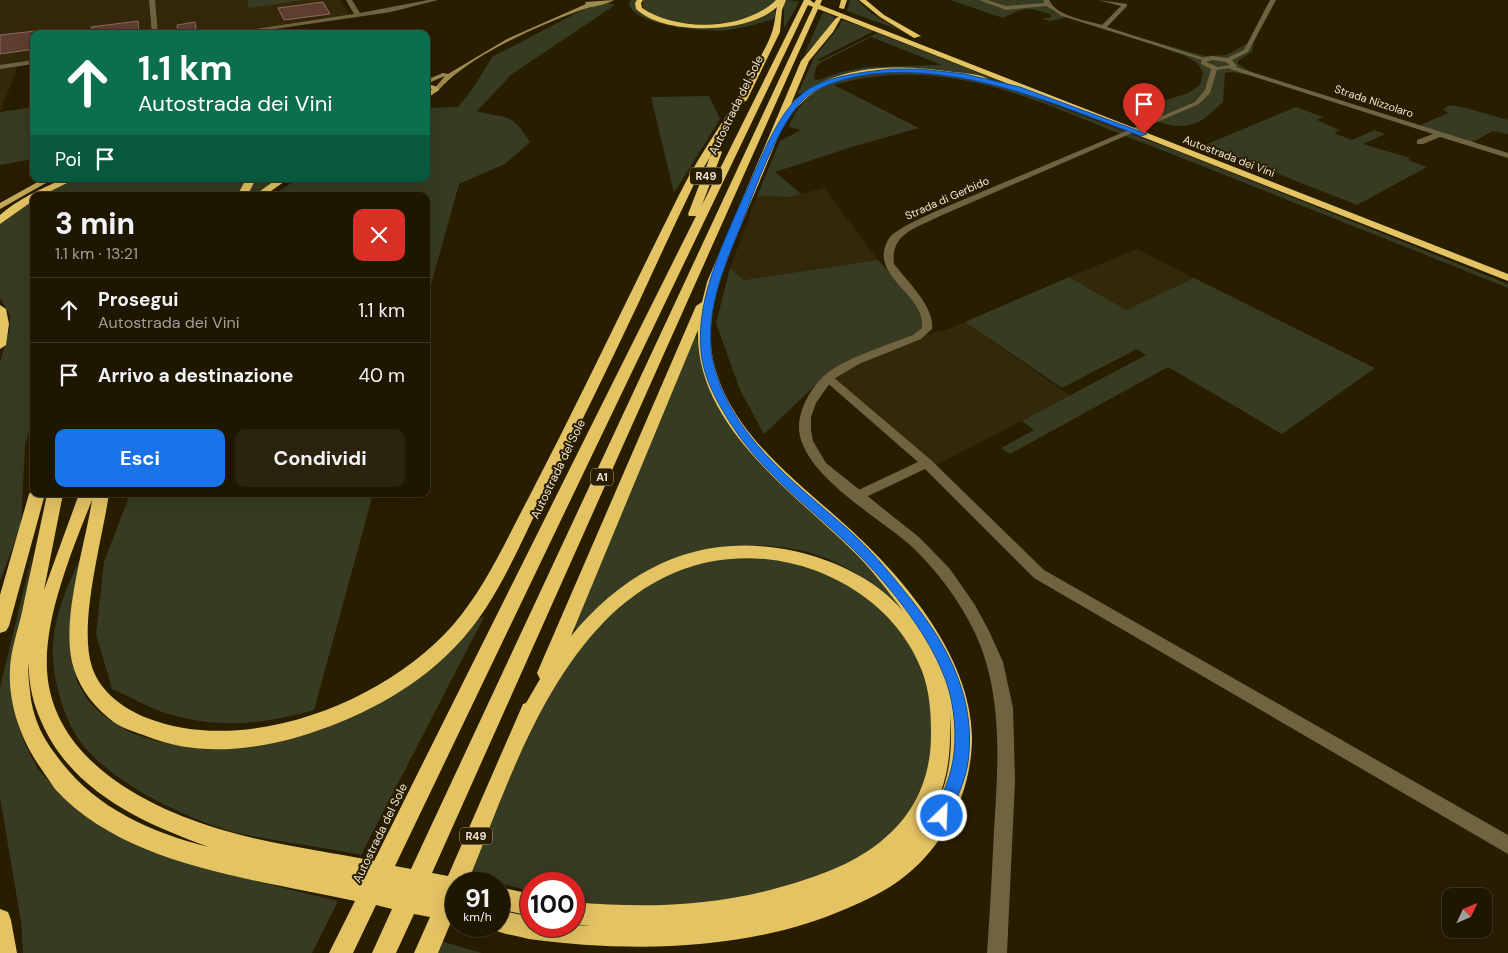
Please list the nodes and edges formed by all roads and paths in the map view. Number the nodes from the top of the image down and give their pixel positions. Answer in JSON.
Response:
{"nodes":[{"id":1,"x":152,"y":0,"type":"edge"},
{"id":2,"x":349,"y":0,"type":"edge"},
{"id":3,"x":435,"y":0,"type":"edge"},
{"id":4,"x":611,"y":0,"type":"edge"},
{"id":5,"x":640,"y":0,"type":"edge"},
{"id":6,"x":781,"y":0,"type":"edge"},
{"id":7,"x":797,"y":0,"type":"edge"},
{"id":8,"x":802,"y":0,"type":"edge"},
{"id":9,"x":807,"y":0,"type":"edge"},
{"id":10,"x":813,"y":0,"type":"edge"},
{"id":11,"x":844,"y":0,"type":"edge"},
{"id":12,"x":862,"y":0,"type":"edge"},
{"id":13,"x":982,"y":0,"type":"edge"},
{"id":14,"x":1101,"y":0,"type":"edge"},
{"id":15,"x":1273,"y":0,"type":"edge"},
{"id":16,"x":579,"y":1,"type":"edge"},
{"id":17,"x":1047,"y":2,"type":"edge"},
{"id":18,"x":596,"y":4,"type":"junction"},
{"id":19,"x":823,"y":5,"type":"edge"},
{"id":20,"x":842,"y":8,"type":"dead end"},
{"id":21,"x":358,"y":15,"type":"junction"},
{"id":22,"x":838,"y":19,"type":"dead end"},
{"id":23,"x":1103,"y":27,"type":"junction"},
{"id":24,"x":155,"y":30,"type":"edge"},
{"id":25,"x":254,"y":30,"type":"edge"},
{"id":26,"x":1204,"y":59,"type":"junction"},
{"id":27,"x":1228,"y":60,"type":"junction"},
{"id":28,"x":30,"y":62,"type":"edge"},
{"id":29,"x":0,"y":66,"type":"edge"},
{"id":30,"x":1215,"y":68,"type":"junction"},
{"id":31,"x":1232,"y":68,"type":"junction"},
{"id":32,"x":1012,"y":78,"type":"junction"},
{"id":33,"x":430,"y":82,"type":"edge"},
{"id":34,"x":430,"y":86,"type":"edge"},
{"id":35,"x":436,"y":90,"type":"junction"},
{"id":36,"x":746,"y":92,"type":"junction"},
{"id":37,"x":430,"y":94,"type":"edge"},
{"id":38,"x":1107,"y":120,"type":"junction"},
{"id":39,"x":1440,"y":134,"type":"junction"},
{"id":40,"x":774,"y":136,"type":"junction"},
{"id":41,"x":1420,"y":142,"type":"dead end"},
{"id":42,"x":1508,"y":156,"type":"edge"},
{"id":43,"x":43,"y":182,"type":"edge"},
{"id":44,"x":64,"y":182,"type":"edge"},
{"id":45,"x":279,"y":182,"type":"edge"},
{"id":46,"x":285,"y":182,"type":"edge"},
{"id":47,"x":42,"y":192,"type":"edge"},
{"id":48,"x":264,"y":192,"type":"edge"},
{"id":49,"x":270,"y":192,"type":"edge"},
{"id":50,"x":30,"y":198,"type":"edge"},
{"id":51,"x":0,"y":203,"type":"edge"},
{"id":52,"x":0,"y":221,"type":"edge"},
{"id":53,"x":677,"y":266,"type":"junction"},
{"id":54,"x":1508,"y":270,"type":"edge"},
{"id":55,"x":717,"y":274,"type":"junction"},
{"id":56,"x":1508,"y":278,"type":"edge"},
{"id":57,"x":0,"y":309,"type":"edge"},
{"id":58,"x":0,"y":345,"type":"edge"},
{"id":59,"x":828,"y":378,"type":"junction"},
{"id":60,"x":927,"y":463,"type":"junction"},
{"id":61,"x":857,"y":496,"type":"junction"},
{"id":62,"x":36,"y":497,"type":"edge"},
{"id":63,"x":54,"y":497,"type":"edge"},
{"id":64,"x":87,"y":497,"type":"edge"},
{"id":65,"x":101,"y":497,"type":"edge"},
{"id":66,"x":0,"y":626,"type":"edge"},
{"id":67,"x":526,"y":719,"type":"junction"},
{"id":68,"x":1508,"y":845,"type":"edge"},
{"id":69,"x":310,"y":870,"type":"junction"},
{"id":70,"x":445,"y":888,"type":"edge"},
{"id":71,"x":445,"y":909,"type":"edge"},
{"id":72,"x":585,"y":914,"type":"edge"},
{"id":73,"x":0,"y":920,"type":"edge"},
{"id":74,"x":510,"y":923,"type":"edge"},
{"id":75,"x":5,"y":953,"type":"edge"},
{"id":76,"x":341,"y":953,"type":"edge"},
{"id":77,"x":384,"y":953,"type":"edge"},
{"id":78,"x":426,"y":953,"type":"edge"},
{"id":79,"x":997,"y":953,"type":"edge"}],
"edges":[{"from":1,"to":24,"type":"street"},
{"from":2,"to":21,"type":"street"},
{"from":3,"to":21,"type":"street"},
{"from":4,"to":18,"type":"main road"},
{"from":5,"to":6,"type":"highway"},
{"from":6,"to":36,"type":"highway","number":"R49"},
{"from":7,"to":19,"type":"highway"},
{"from":8,"to":19,"type":"highway","name":"Autostrada dei Vini"},
{"from":9,"to":53,"type":"highway","name":"Autostrada del Sole","number":"A1"},
{"from":10,"to":19,"type":"highway","name":"Autostrada dei Vini"},
{"from":11,"to":20,"type":"highway"},
{"from":12,"to":32,"type":"highway"},
{"from":13,"to":17,"type":"street"},
{"from":14,"to":23,"type":"street"},
{"from":15,"to":27,"type":"street"},
{"from":16,"to":18,"type":"main road"},
{"from":16,"to":33,"type":"main road"},
{"from":17,"to":23,"type":"street"},
{"from":18,"to":35,"type":"main road"},
{"from":19,"to":32,"type":"highway","name":"Autostrada dei Vini"},
{"from":19,"to":38,"type":"highway","name":"Autostrada dei Vini"},
{"from":19,"to":77,"type":"highway","number":"A1"},
{"from":21,"to":25,"type":"street"},
{"from":22,"to":40,"type":"highway","number":"R49"},
{"from":23,"to":26,"type":"street"},
{"from":26,"to":27,"type":"street"},
{"from":26,"to":30,"type":"street"},
{"from":27,"to":31,"type":"street"},
{"from":28,"to":29,"type":"street"},
{"from":30,"to":31,"type":"street","name":"Strada Nizzolaro"},
{"from":30,"to":59,"type":"street","name":"Strada di Gerbido"},
{"from":31,"to":39,"type":"street","name":"Strada Nizzolaro"},
{"from":32,"to":54,"type":"highway","name":"Autostrada dei Vini"},
{"from":34,"to":35,"type":"main road"},
{"from":35,"to":37,"type":"main road"},
{"from":36,"to":53,"type":"highway","number":"R49"},
{"from":36,"to":65,"type":"highway"},
{"from":38,"to":40,"type":"highway"},
{"from":38,"to":56,"type":"highway","name":"Autostrada dei Vini"},
{"from":39,"to":41,"type":"street"},
{"from":39,"to":42,"type":"street","name":"Strada Nizzolaro"},
{"from":40,"to":55,"type":"highway","number":"R49"},
{"from":43,"to":51,"type":"main road"},
{"from":44,"to":47,"type":"highway"},
{"from":45,"to":48,"type":"highway"},
{"from":46,"to":49,"type":"highway"},
{"from":50,"to":52,"type":"highway"},
{"from":53,"to":76,"type":"highway","name":"Autostrada del Sole","number":"A1"},
{"from":55,"to":67,"type":"highway","number":"R49"},
{"from":55,"to":74,"type":"highway"},
{"from":57,"to":58,"type":"highway"},
{"from":59,"to":60,"type":"street"},
{"from":59,"to":61,"type":"street"},
{"from":60,"to":61,"type":"street"},
{"from":60,"to":68,"type":"street"},
{"from":61,"to":79,"type":"street"},
{"from":62,"to":66,"type":"highway"},
{"from":63,"to":69,"type":"highway"},
{"from":64,"to":69,"type":"highway"},
{"from":67,"to":72,"type":"highway"},
{"from":67,"to":78,"type":"highway","number":"R49"},
{"from":69,"to":70,"type":"highway"},
{"from":69,"to":71,"type":"highway"},
{"from":73,"to":75,"type":"highway"}]}
